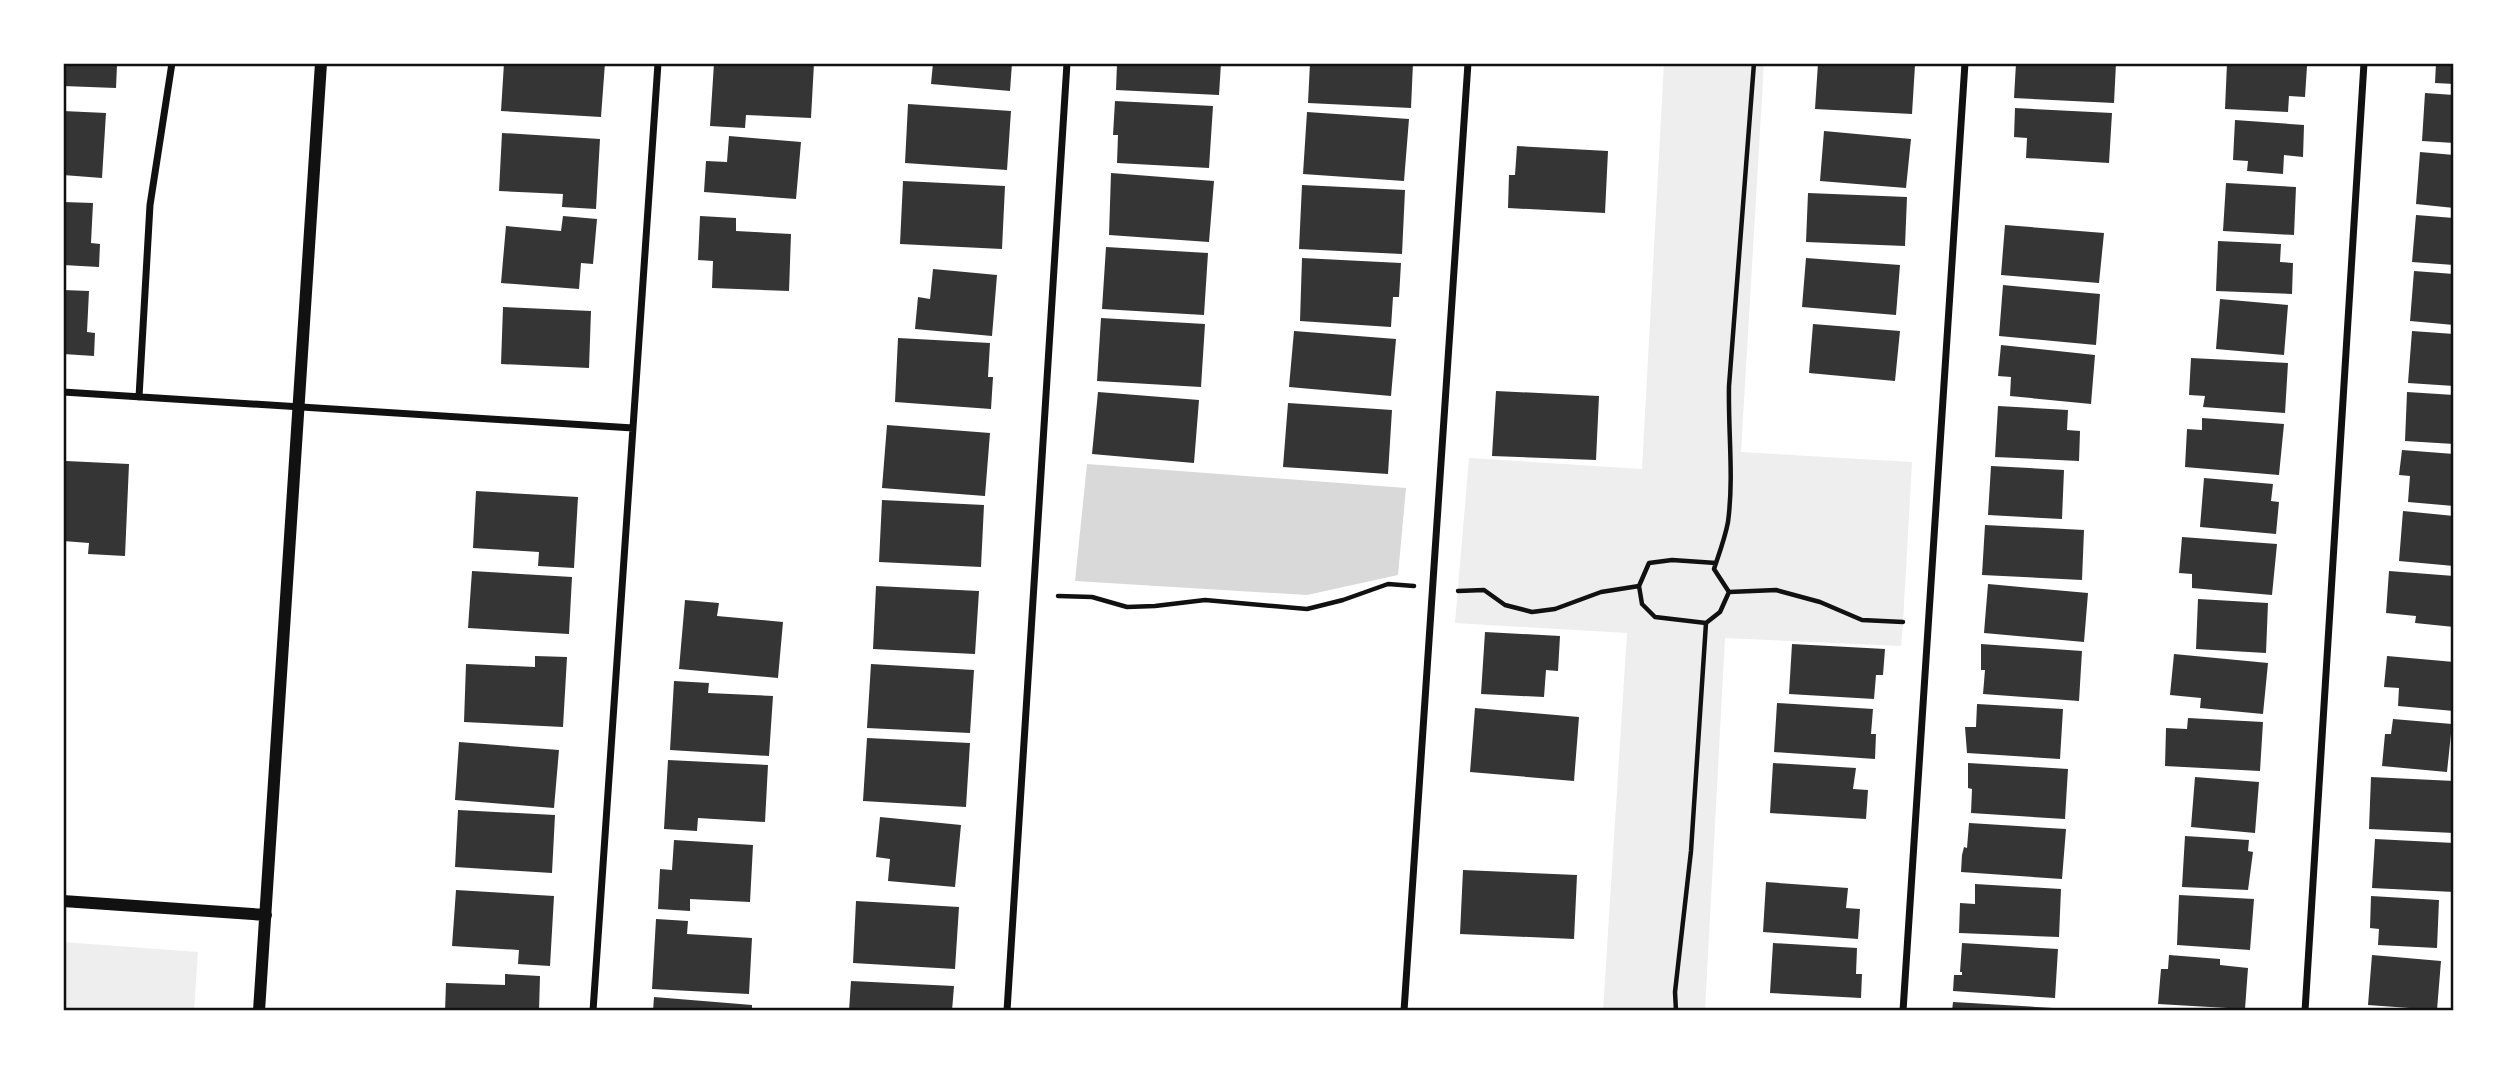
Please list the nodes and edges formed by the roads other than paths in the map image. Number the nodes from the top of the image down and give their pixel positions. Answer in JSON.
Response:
{"nodes":[{"id":1,"x":172,"y":63,"type":"edge"},
{"id":2,"x":321,"y":63,"type":"edge"},
{"id":3,"x":658,"y":63,"type":"edge"},
{"id":4,"x":1067,"y":63,"type":"edge"},
{"id":5,"x":1468,"y":63,"type":"edge"},
{"id":6,"x":1965,"y":63,"type":"edge"},
{"id":7,"x":2364,"y":63,"type":"edge"},
{"id":8,"x":63,"y":393,"type":"edge"},
{"id":9,"x":139,"y":397,"type":"junction"},
{"id":10,"x":299,"y":407,"type":"junction"},
{"id":11,"x":633,"y":428,"type":"junction"},
{"id":12,"x":63,"y":901,"type":"edge"},
{"id":13,"x":266,"y":915,"type":"junction"},
{"id":14,"x":259,"y":1011,"type":"edge"},
{"id":15,"x":593,"y":1011,"type":"edge"},
{"id":16,"x":1007,"y":1011,"type":"edge"},
{"id":17,"x":1404,"y":1011,"type":"edge"},
{"id":18,"x":1903,"y":1011,"type":"edge"},
{"id":19,"x":2305,"y":1011,"type":"edge"}],
"edges":[{"from":1,"to":9,"type":"street"},
{"from":2,"to":10,"type":"street"},
{"from":3,"to":11,"type":"street"},
{"from":4,"to":16,"type":"street"},
{"from":5,"to":17,"type":"street"},
{"from":6,"to":18,"type":"street"},
{"from":7,"to":19,"type":"street"},
{"from":8,"to":9,"type":"street"},
{"from":9,"to":10,"type":"street"},
{"from":10,"to":11,"type":"street"},
{"from":10,"to":13,"type":"street"},
{"from":11,"to":15,"type":"street"},
{"from":12,"to":13,"type":"street"},
{"from":13,"to":14,"type":"street"}]}
